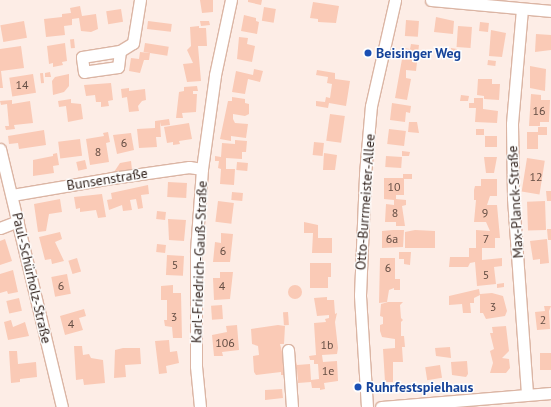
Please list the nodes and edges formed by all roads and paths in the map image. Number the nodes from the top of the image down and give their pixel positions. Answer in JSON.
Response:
{"nodes":[{"id":1,"x":140,"y":0,"type":"edge"},
{"id":2,"x":231,"y":0,"type":"edge"},
{"id":3,"x":395,"y":0,"type":"edge"},
{"id":4,"x":431,"y":0,"type":"edge"},
{"id":5,"x":522,"y":9,"type":"junction"},
{"id":6,"x":551,"y":11,"type":"edge"},
{"id":7,"x":120,"y":51,"type":"dead end"},
{"id":8,"x":0,"y":149,"type":"edge"},
{"id":9,"x":202,"y":169,"type":"junction"},
{"id":10,"x":12,"y":195,"type":"junction"},
{"id":11,"x":18,"y":221,"type":"junction"},
{"id":12,"x":0,"y":228,"type":"edge"},
{"id":13,"x":288,"y":350,"type":"dead end"},
{"id":14,"x":551,"y":393,"type":"edge"},
{"id":15,"x":527,"y":395,"type":"junction"},
{"id":16,"x":411,"y":406,"type":"edge"},
{"id":17,"x":62,"y":407,"type":"edge"},
{"id":18,"x":200,"y":407,"type":"edge"},
{"id":19,"x":292,"y":407,"type":"edge"},
{"id":20,"x":368,"y":407,"type":"edge"},
{"id":21,"x":381,"y":407,"type":"edge"}],
"edges":[{"from":1,"to":7,"type":"street"},
{"from":2,"to":9,"type":"street","name":"Karl-Friedrich-Gauß-Straße"},
{"from":3,"to":20,"type":"street","name":"Otto-Burrmeister-Allee"},
{"from":4,"to":5,"type":"street"},
{"from":5,"to":6,"type":"street"},
{"from":5,"to":15,"type":"street","name":"Max-Planck-Straße"},
{"from":8,"to":10,"type":"street","name":"Paul-Schürholz-Straße"},
{"from":9,"to":10,"type":"street","name":"Bunsenstraße"},
{"from":9,"to":18,"type":"street","name":"Karl-Friedrich-Gauß-Straße"},
{"from":10,"to":11,"type":"street","name":"Paul-Schürholz-Straße"},
{"from":11,"to":12,"type":"street"},
{"from":11,"to":17,"type":"street","name":"Paul-Schürholz-Straße"},
{"from":13,"to":19,"type":"street"},
{"from":14,"to":15,"type":"street"},
{"from":15,"to":16,"type":"street"},
{"from":16,"to":21,"type":"street"}]}
